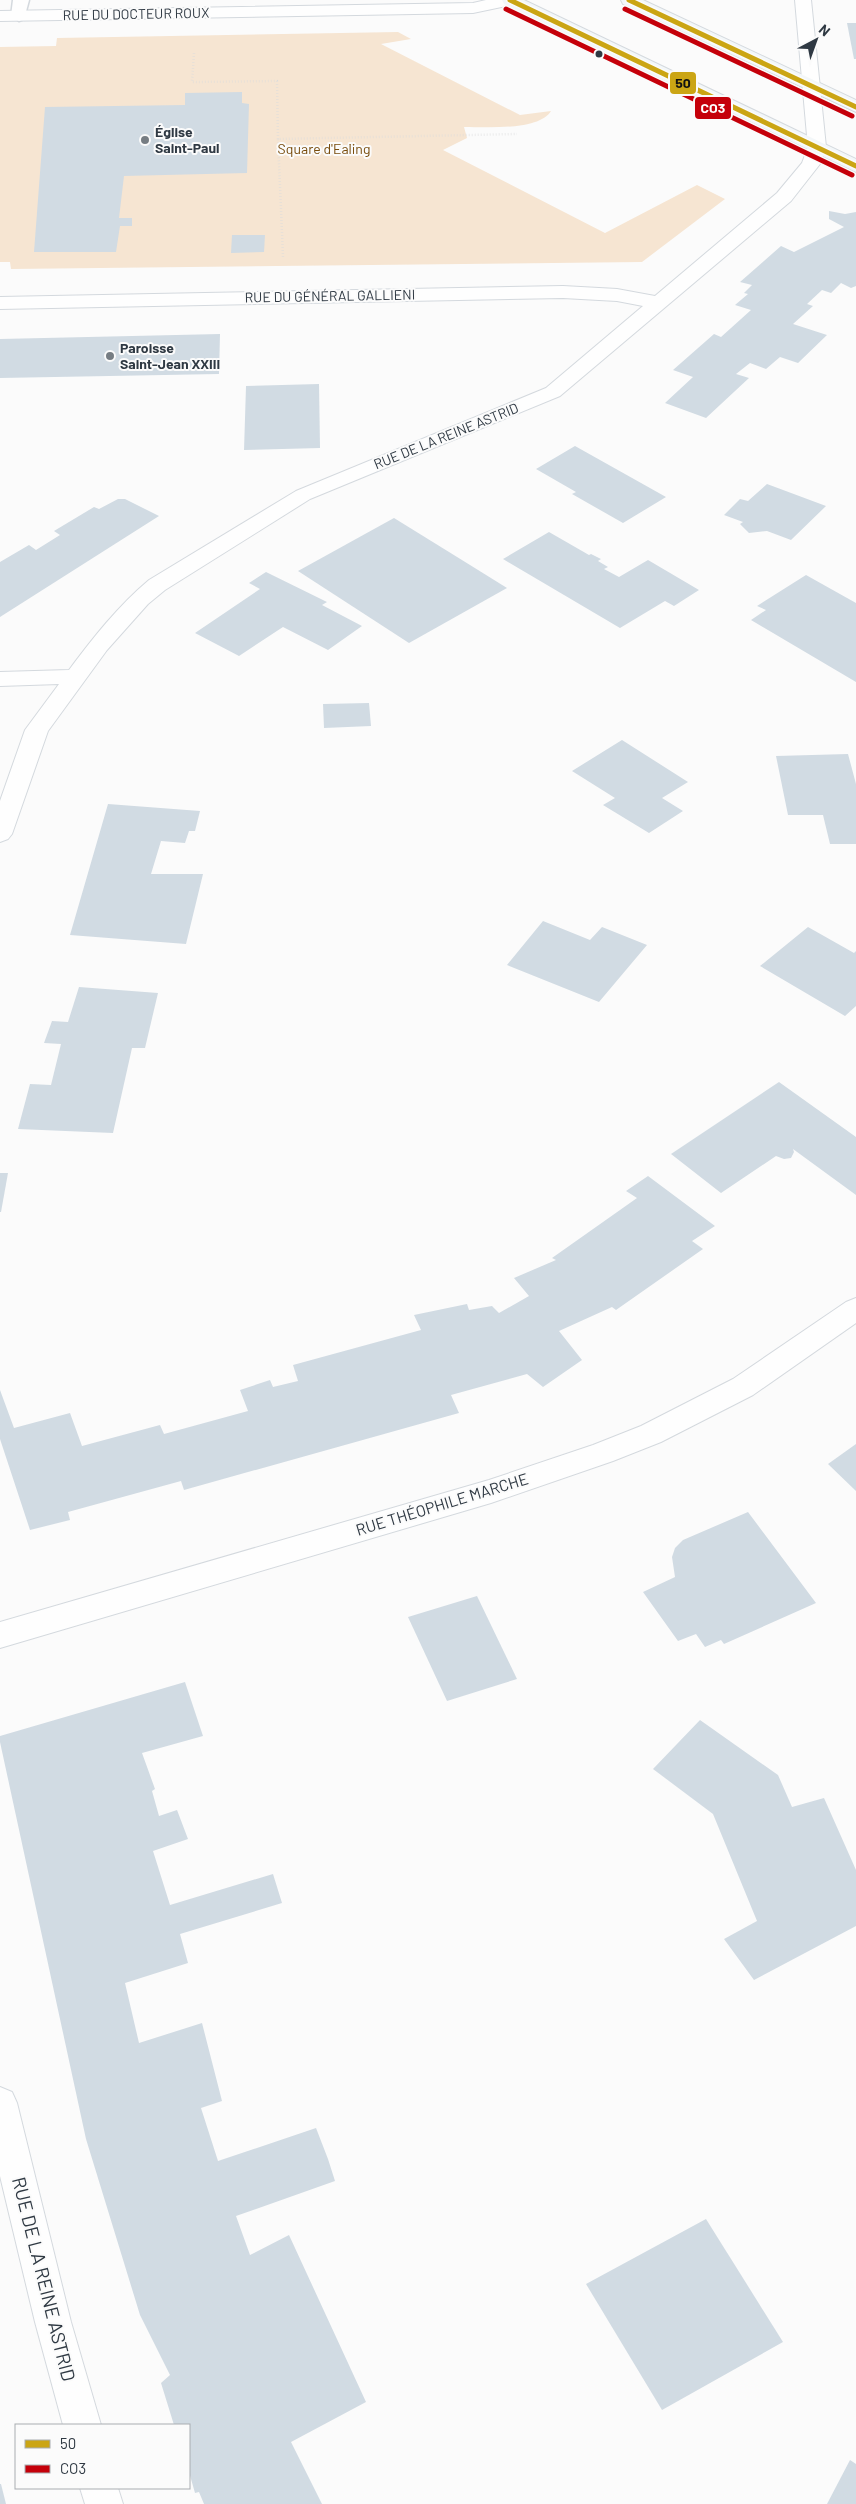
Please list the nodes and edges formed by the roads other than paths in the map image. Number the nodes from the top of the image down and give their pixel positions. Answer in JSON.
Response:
{"nodes":[{"id":1,"x":510,"y":0,"type":"edge"},
{"id":2,"x":629,"y":0,"type":"edge"},
{"id":3,"x":802,"y":0,"type":"edge"},
{"id":4,"x":20,"y":8,"type":"edge"},
{"id":5,"x":0,"y":16,"type":"edge"},
{"id":6,"x":810,"y":86,"type":"junction"},
{"id":7,"x":856,"y":107,"type":"edge"},
{"id":8,"x":817,"y":147,"type":"junction"},
{"id":9,"x":856,"y":166,"type":"edge"},
{"id":10,"x":660,"y":302,"type":"junction"},
{"id":11,"x":0,"y":303,"type":"edge"},
{"id":12,"x":74,"y":677,"type":"junction"},
{"id":13,"x":0,"y":679,"type":"edge"},
{"id":14,"x":0,"y":834,"type":"edge"},
{"id":15,"x":856,"y":1309,"type":"edge"},
{"id":16,"x":0,"y":1635,"type":"edge"},
{"id":17,"x":0,"y":2103,"type":"edge"},
{"id":18,"x":82,"y":2424,"type":"edge"},
{"id":19,"x":99,"y":2489,"type":"edge"},
{"id":20,"x":104,"y":2504,"type":"edge"}],
"edges":[{"from":1,"to":4,"type":"street","name":"RUE DU DOCTEUR ROUX"},
{"from":1,"to":8,"type":"main road"},
{"from":2,"to":6,"type":"main road"},
{"from":3,"to":6,"type":"street"},
{"from":4,"to":5,"type":"street","name":"RUE DU DOCTEUR ROUX"},
{"from":6,"to":7,"type":"main road"},
{"from":6,"to":8,"type":"street"},
{"from":8,"to":9,"type":"main road"},
{"from":8,"to":10,"type":"street","name":"RUE DE LA REINE ASTRID"},
{"from":10,"to":11,"type":"street","name":"RUE DU GÉNÉRAL GALLIENI"},
{"from":10,"to":12,"type":"street","name":"RUE DE LA REINE ASTRID"},
{"from":12,"to":13,"type":"street"},
{"from":12,"to":14,"type":"street","name":"RUE DE LA REINE ASTRID"},
{"from":15,"to":16,"type":"street","name":"RUE THÉOPHILE MARCHE"},
{"from":17,"to":18,"type":"street","name":"RUE DE LA REINE ASTRID"},
{"from":19,"to":20,"type":"street"}]}
